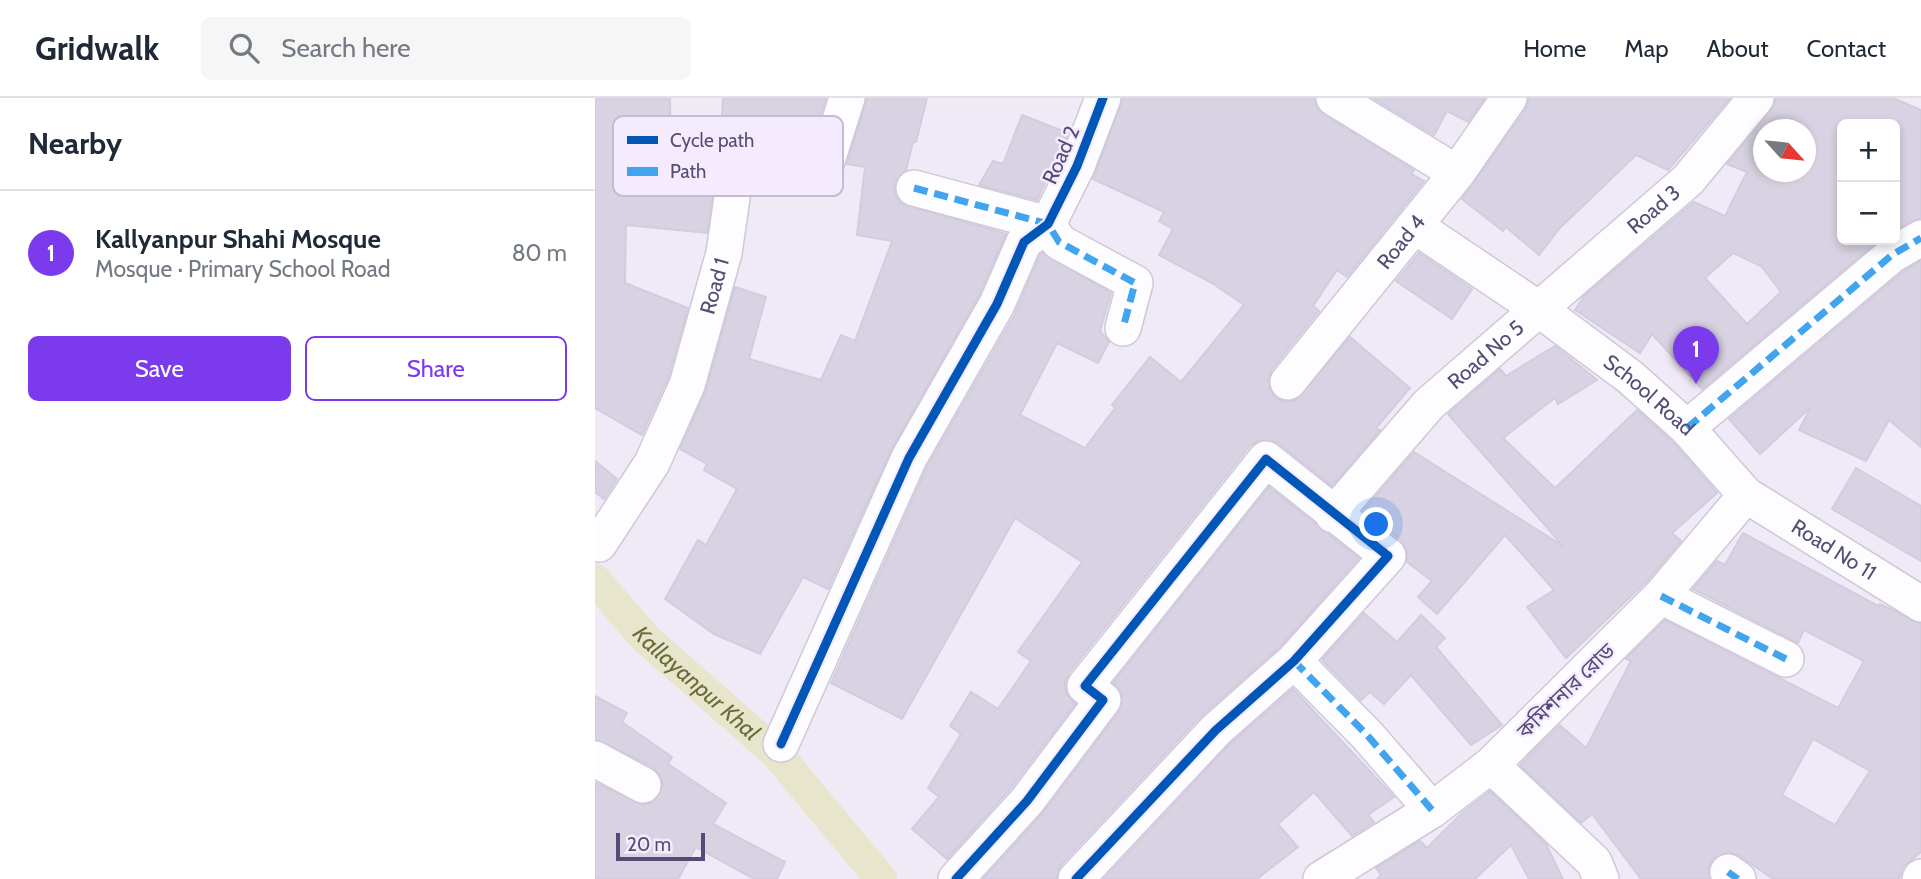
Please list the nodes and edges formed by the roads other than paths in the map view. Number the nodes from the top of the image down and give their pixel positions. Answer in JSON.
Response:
{"nodes":[{"id":1,"x":847,"y":98,"type":"edge"},
{"id":2,"x":1103,"y":98,"type":"edge"},
{"id":3,"x":1335,"y":98,"type":"edge"},
{"id":4,"x":1509,"y":98,"type":"edge"},
{"id":5,"x":1756,"y":98,"type":"edge"},
{"id":6,"x":841,"y":116,"type":"edge"},
{"id":7,"x":1457,"y":173,"type":"junction"},
{"id":8,"x":914,"y":188,"type":"dead end"},
{"id":9,"x":732,"y":196,"type":"edge"},
{"id":10,"x":1048,"y":224,"type":"junction"},
{"id":11,"x":1415,"y":226,"type":"junction"},
{"id":12,"x":1921,"y":238,"type":"edge"},
{"id":13,"x":1540,"y":310,"type":"junction"},
{"id":14,"x":1123,"y":328,"type":"dead end"},
{"id":15,"x":1288,"y":382,"type":"dead end"},
{"id":16,"x":1687,"y":428,"type":"junction"},
{"id":17,"x":1746,"y":495,"type":"junction"},
{"id":18,"x":1333,"y":515,"type":"junction"},
{"id":19,"x":599,"y":544,"type":"dead end"},
{"id":20,"x":1661,"y":596,"type":"junction"},
{"id":21,"x":1921,"y":604,"type":"edge"},
{"id":22,"x":1786,"y":659,"type":"dead end"},
{"id":23,"x":1294,"y":662,"type":"junction"},
{"id":24,"x":781,"y":744,"type":"dead end"},
{"id":25,"x":595,"y":759,"type":"edge"},
{"id":26,"x":1491,"y":765,"type":"junction"},
{"id":27,"x":643,"y":785,"type":"dead end"},
{"id":28,"x":1432,"y":810,"type":"junction"},
{"id":29,"x":956,"y":879,"type":"edge"},
{"id":30,"x":1076,"y":879,"type":"edge"},
{"id":31,"x":1321,"y":879,"type":"edge"},
{"id":32,"x":1601,"y":879,"type":"edge"}],
"edges":[{"from":1,"to":6,"type":"street","name":"Road 1"},
{"from":2,"to":10,"type":"street","name":"Road 2"},
{"from":3,"to":7,"type":"street"},
{"from":4,"to":7,"type":"street","name":"Road 4"},
{"from":5,"to":13,"type":"street","name":"Road 3"},
{"from":7,"to":11,"type":"street","name":"Road 4"},
{"from":8,"to":10,"type":"street"},
{"from":9,"to":19,"type":"street","name":"Road 1"},
{"from":10,"to":14,"type":"street"},
{"from":10,"to":24,"type":"street"},
{"from":11,"to":13,"type":"street","name":"Road No 5"},
{"from":11,"to":15,"type":"street","name":"Road 4"},
{"from":12,"to":16,"type":"street"},
{"from":13,"to":16,"type":"street","name":"School Road"},
{"from":13,"to":18,"type":"street","name":"Road No 5"},
{"from":16,"to":17,"type":"street","name":"School Road"},
{"from":17,"to":20,"type":"street","name":"কমিশনার রোড"},
{"from":17,"to":21,"type":"street","name":"Road No 11"},
{"from":18,"to":23,"type":"street"},
{"from":18,"to":29,"type":"street"},
{"from":20,"to":22,"type":"street"},
{"from":20,"to":26,"type":"street","name":"কমিশনার রোড"},
{"from":23,"to":28,"type":"street"},
{"from":23,"to":30,"type":"street"},
{"from":25,"to":27,"type":"street"},
{"from":26,"to":28,"type":"street","name":"কমিশনার রোড"},
{"from":26,"to":32,"type":"street"},
{"from":28,"to":31,"type":"street","name":"কমিশনার রোড"}]}
